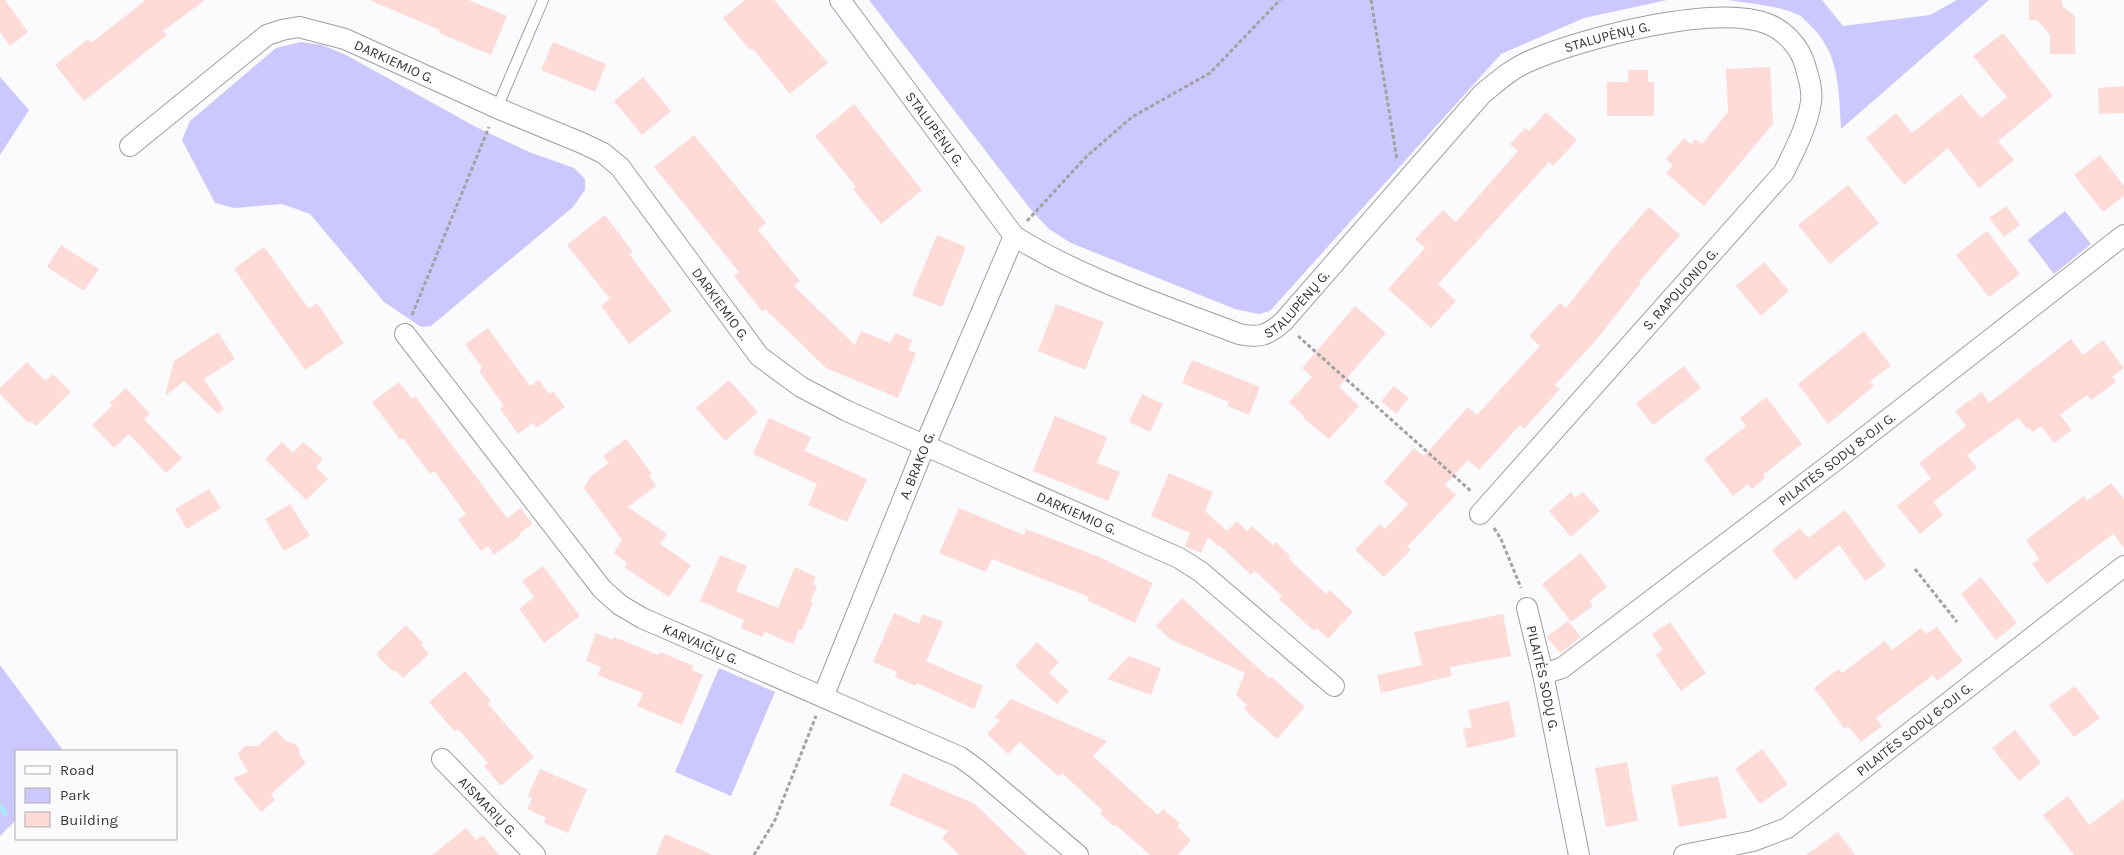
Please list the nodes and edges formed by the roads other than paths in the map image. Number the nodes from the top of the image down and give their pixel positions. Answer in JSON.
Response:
{"nodes":[{"id":1,"x":542,"y":0,"type":"edge"},
{"id":2,"x":840,"y":0,"type":"edge"},
{"id":3,"x":1790,"y":39,"type":"joint"},
{"id":4,"x":497,"y":108,"type":"junction"},
{"id":5,"x":130,"y":146,"type":"dead end"},
{"id":6,"x":2124,"y":235,"type":"edge"},
{"id":7,"x":1014,"y":236,"type":"junction"},
{"id":8,"x":405,"y":334,"type":"road end"},
{"id":9,"x":925,"y":445,"type":"junction"},
{"id":10,"x":1484,"y":510,"type":"road end"},
{"id":11,"x":2124,"y":566,"type":"edge"},
{"id":12,"x":1527,"y":608,"type":"road end"},
{"id":13,"x":1543,"y":674,"type":"junction"},
{"id":14,"x":1334,"y":686,"type":"dead end"},
{"id":15,"x":824,"y":697,"type":"junction"},
{"id":16,"x":442,"y":759,"type":"dead end"},
{"id":17,"x":535,"y":855,"type":"edge"},
{"id":18,"x":1078,"y":855,"type":"edge"},
{"id":19,"x":1579,"y":855,"type":"edge"},
{"id":20,"x":1684,"y":855,"type":"edge"}],
"edges":[{"from":1,"to":4,"type":"lane"},
{"from":2,"to":7,"type":"street","name":"STALUPĖNŲ G."},
{"from":3,"to":7,"type":"street","name":"STALUPĖNŲ G."},
{"from":3,"to":10,"type":"street","name":"S. RAPOLIONIO G."},
{"from":4,"to":5,"type":"street","name":"DARKIEMIO G."},
{"from":4,"to":9,"type":"street","name":"DARKIEMIO G."},
{"from":6,"to":13,"type":"street","name":"PILAITĖS SODŲ 8-OJI G."},
{"from":7,"to":9,"type":"street","name":"A. BRAKO G."},
{"from":8,"to":15,"type":"street","name":"KARVAIČIŲ G."},
{"from":9,"to":14,"type":"street","name":"DARKIEMIO G."},
{"from":9,"to":15,"type":"street","name":"A. BRAKO G."},
{"from":11,"to":20,"type":"street","name":"PILAITĖS SODŲ 6-OJI G."},
{"from":12,"to":13,"type":"street","name":"PILAITĖS SODŲ G."},
{"from":13,"to":19,"type":"street","name":"PILAITĖS SODŲ G."},
{"from":15,"to":18,"type":"street","name":"KARVAIČIŲ G."},
{"from":16,"to":17,"type":"street","name":"AISMARIŲ G."}]}
